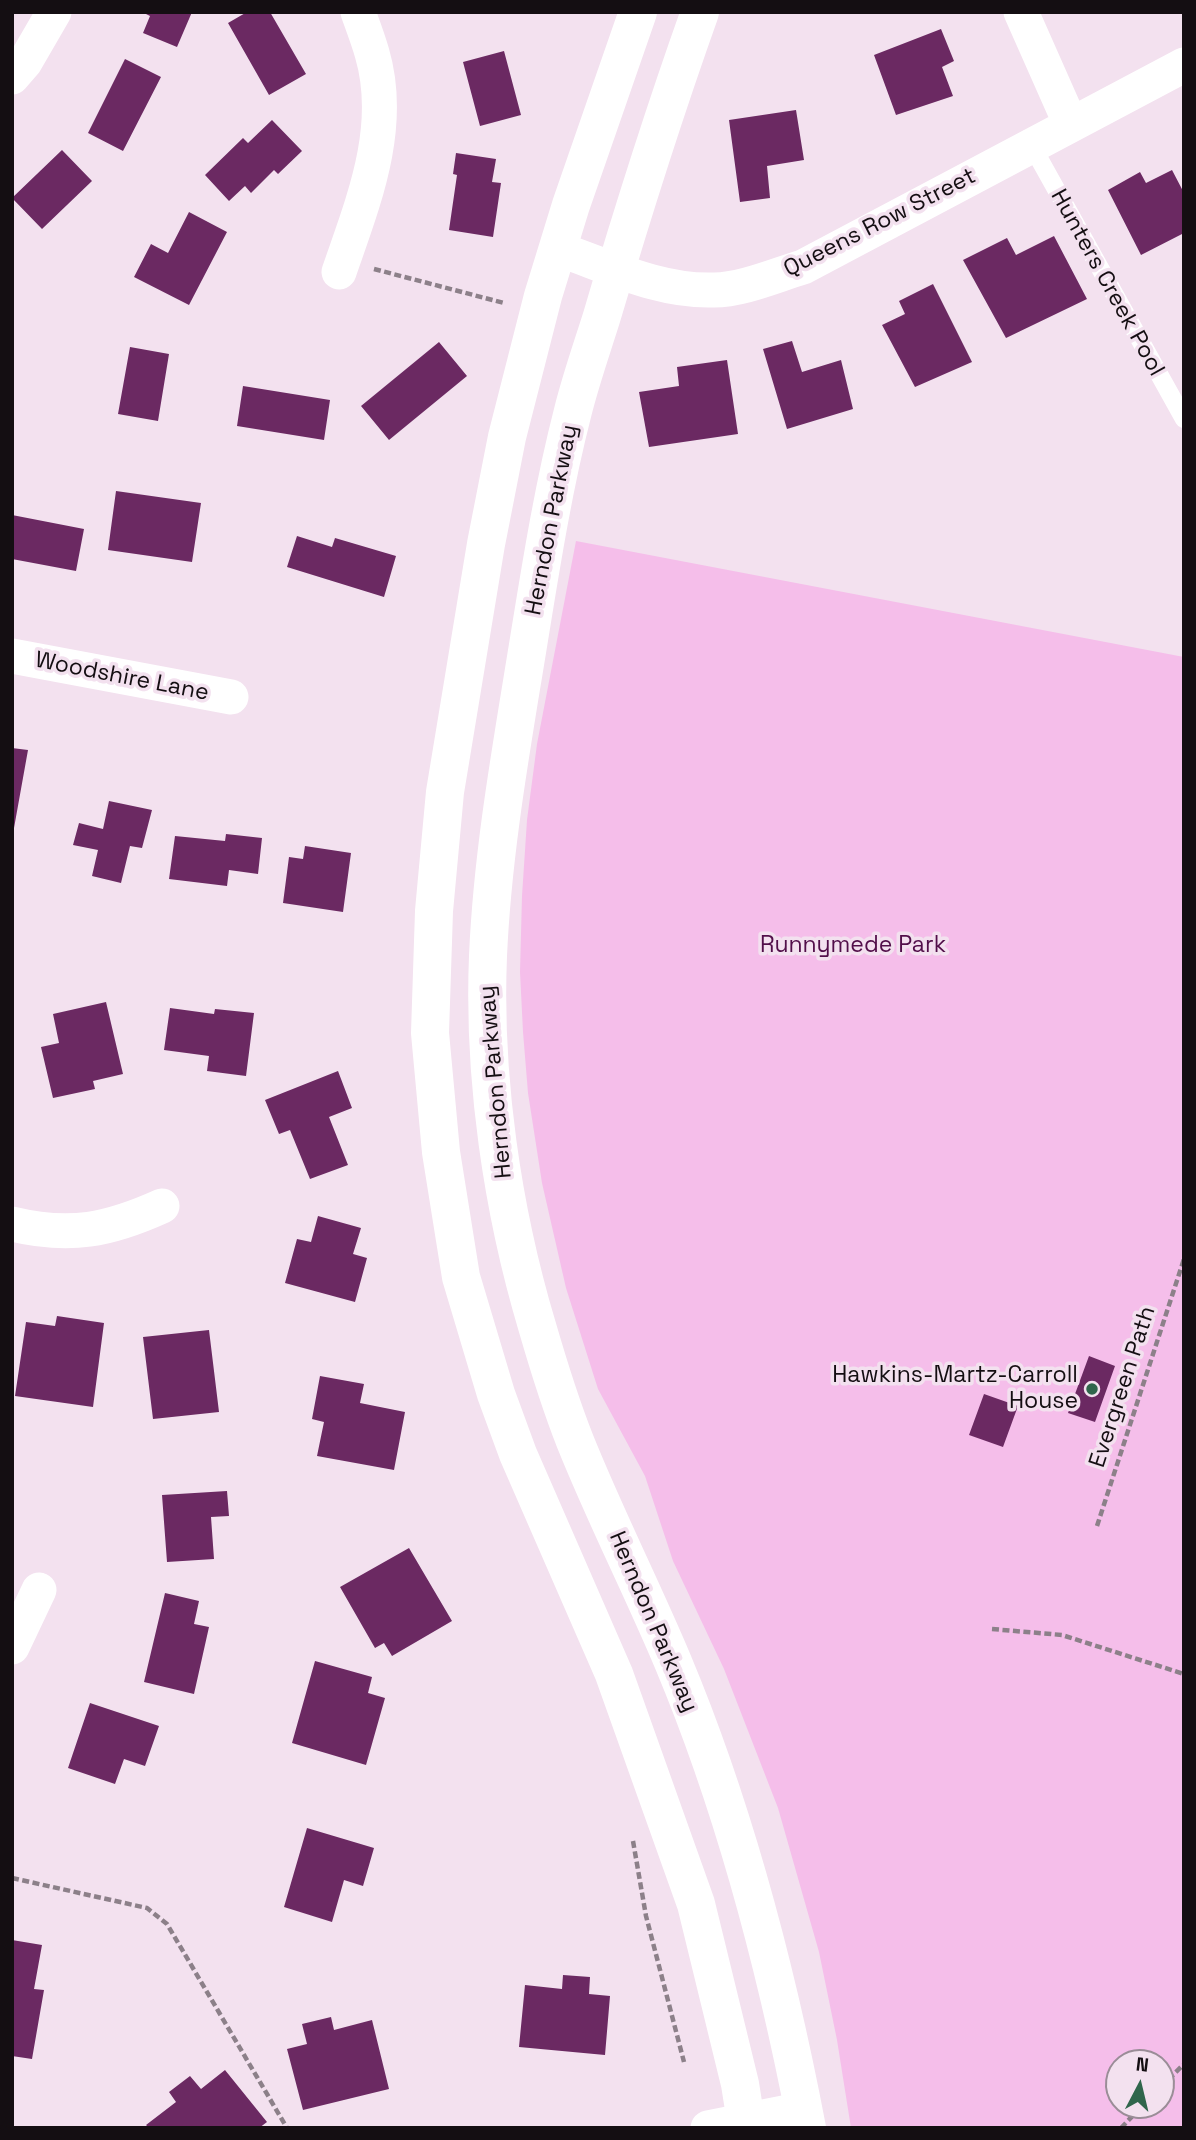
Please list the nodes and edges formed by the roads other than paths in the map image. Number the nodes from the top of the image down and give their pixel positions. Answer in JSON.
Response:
{"nodes":[{"id":1,"x":54,"y":12,"type":"edge"},
{"id":2,"x":358,"y":12,"type":"edge"},
{"id":3,"x":638,"y":12,"type":"edge"},
{"id":4,"x":700,"y":12,"type":"edge"},
{"id":5,"x":1021,"y":12,"type":"edge"},
{"id":6,"x":1184,"y":65,"type":"edge"},
{"id":7,"x":12,"y":78,"type":"edge"},
{"id":8,"x":1071,"y":125,"type":"junction"},
{"id":9,"x":1032,"y":146,"type":"junction"},
{"id":10,"x":558,"y":249,"type":"junction"},
{"id":11,"x":341,"y":267,"type":"road end"},
{"id":12,"x":615,"y":269,"type":"junction"},
{"id":13,"x":1184,"y":419,"type":"edge"},
{"id":14,"x":12,"y":656,"type":"edge"},
{"id":15,"x":231,"y":697,"type":"dead end"},
{"id":16,"x":162,"y":1206,"type":"dead end"},
{"id":17,"x":12,"y":1224,"type":"edge"},
{"id":18,"x":39,"y":1590,"type":"dead end"},
{"id":19,"x":12,"y":1647,"type":"edge"},
{"id":20,"x":805,"y":2119,"type":"edge"},
{"id":21,"x":747,"y":2124,"type":"edge"},
{"id":22,"x":708,"y":2128,"type":"edge"}],
"edges":[{"from":1,"to":7,"type":"street"},
{"from":2,"to":11,"type":"street"},
{"from":3,"to":10,"type":"main road"},
{"from":4,"to":12,"type":"main road","name":"Herndon Parkway"},
{"from":5,"to":8,"type":"street"},
{"from":6,"to":8,"type":"street","name":"Queens Row Street"},
{"from":8,"to":9,"type":"street","name":"Queens Row Street"},
{"from":9,"to":12,"type":"street","name":"Queens Row Street"},
{"from":9,"to":13,"type":"lane","name":"Hunters Creek Pool"},
{"from":10,"to":12,"type":"street","name":"Queens Row Street"},
{"from":10,"to":21,"type":"main road"},
{"from":12,"to":20,"type":"main road","name":"Herndon Parkway"},
{"from":14,"to":15,"type":"street","name":"Woodshire Lane"},
{"from":16,"to":17,"type":"street"},
{"from":18,"to":19,"type":"street"},
{"from":20,"to":21,"type":"street"},
{"from":21,"to":22,"type":"street"}]}
